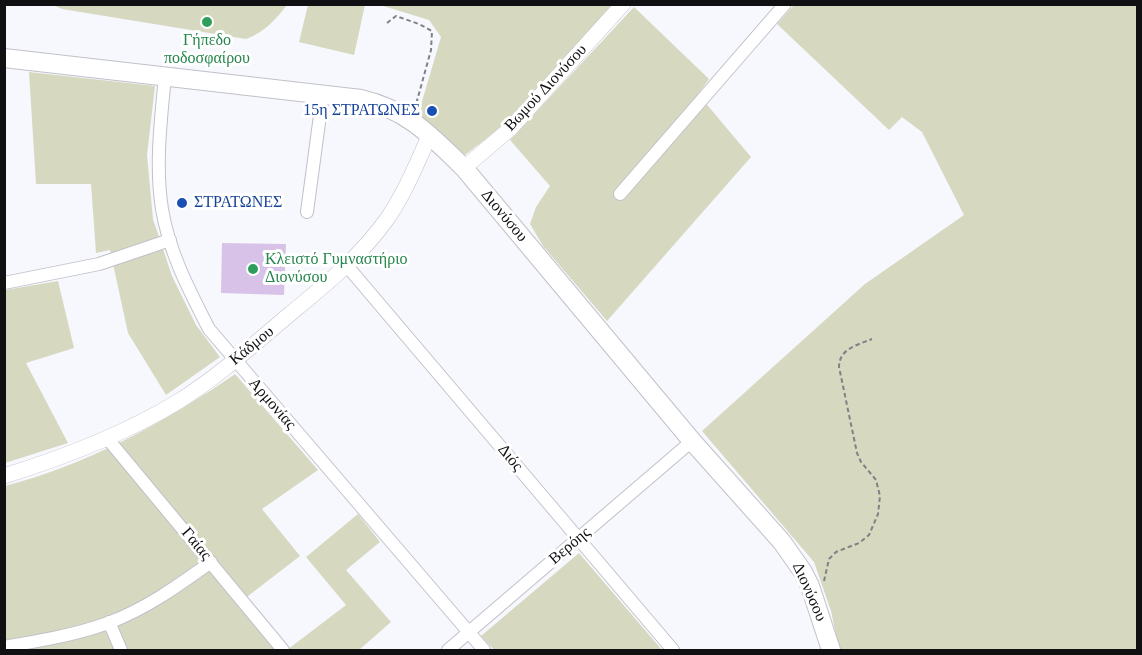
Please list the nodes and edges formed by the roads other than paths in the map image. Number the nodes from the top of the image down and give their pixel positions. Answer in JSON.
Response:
{"nodes":[{"id":1,"x":623,"y":4,"type":"edge"},
{"id":2,"x":785,"y":4,"type":"edge"},
{"id":3,"x":4,"y":58,"type":"edge"},
{"id":4,"x":165,"y":76,"type":"junction"},
{"id":5,"x":322,"y":93,"type":"junction"},
{"id":6,"x":430,"y":134,"type":"junction"},
{"id":7,"x":464,"y":168,"type":"junction"},
{"id":8,"x":620,"y":194,"type":"dead end"},
{"id":9,"x":307,"y":212,"type":"dead end"},
{"id":10,"x":170,"y":240,"type":"junction"},
{"id":11,"x":347,"y":266,"type":"junction"},
{"id":12,"x":4,"y":283,"type":"edge"},
{"id":13,"x":235,"y":360,"type":"junction"},
{"id":14,"x":107,"y":438,"type":"junction"},
{"id":15,"x":692,"y":441,"type":"junction"},
{"id":16,"x":4,"y":476,"type":"edge"},
{"id":17,"x":579,"y":539,"type":"junction"},
{"id":18,"x":211,"y":562,"type":"junction"},
{"id":19,"x":109,"y":622,"type":"junction"},
{"id":20,"x":468,"y":632,"type":"junction"},
{"id":21,"x":4,"y":647,"type":"edge"},
{"id":22,"x":121,"y":651,"type":"edge"},
{"id":23,"x":284,"y":651,"type":"edge"},
{"id":24,"x":448,"y":651,"type":"edge"},
{"id":25,"x":484,"y":651,"type":"edge"},
{"id":26,"x":673,"y":651,"type":"edge"},
{"id":27,"x":831,"y":651,"type":"edge"}],
"edges":[{"from":1,"to":7,"type":"street","name":"Βωμού Διονύσου"},
{"from":2,"to":8,"type":"street"},
{"from":3,"to":4,"type":"main road","name":"Διονύσου"},
{"from":4,"to":5,"type":"main road","name":"Διονύσου"},
{"from":4,"to":10,"type":"street","name":"Αρμονίας"},
{"from":5,"to":6,"type":"main road","name":"Διονύσου"},
{"from":5,"to":9,"type":"street"},
{"from":6,"to":7,"type":"main road","name":"Διονύσου"},
{"from":6,"to":11,"type":"street","name":"Κάδμου"},
{"from":7,"to":15,"type":"main road","name":"Διονύσου"},
{"from":10,"to":12,"type":"street"},
{"from":10,"to":13,"type":"street","name":"Αρμονίας"},
{"from":11,"to":13,"type":"street","name":"Κάδμου"},
{"from":11,"to":17,"type":"street","name":"Διός"},
{"from":13,"to":14,"type":"street","name":"Κάδμου"},
{"from":13,"to":20,"type":"street","name":"Αρμονίας"},
{"from":14,"to":16,"type":"street","name":"Κάδμου"},
{"from":14,"to":18,"type":"street","name":"Γαίας"},
{"from":15,"to":17,"type":"street","name":"Βερόης"},
{"from":15,"to":27,"type":"main road","name":"Διονύσου"},
{"from":17,"to":20,"type":"street","name":"Βερόης"},
{"from":17,"to":26,"type":"street","name":"Διός"},
{"from":18,"to":19,"type":"street"},
{"from":18,"to":23,"type":"street","name":"Γαίας"},
{"from":19,"to":21,"type":"street"},
{"from":19,"to":22,"type":"street"},
{"from":20,"to":24,"type":"street","name":"Βερόης"},
{"from":20,"to":25,"type":"street","name":"Αρμονίας"}]}
